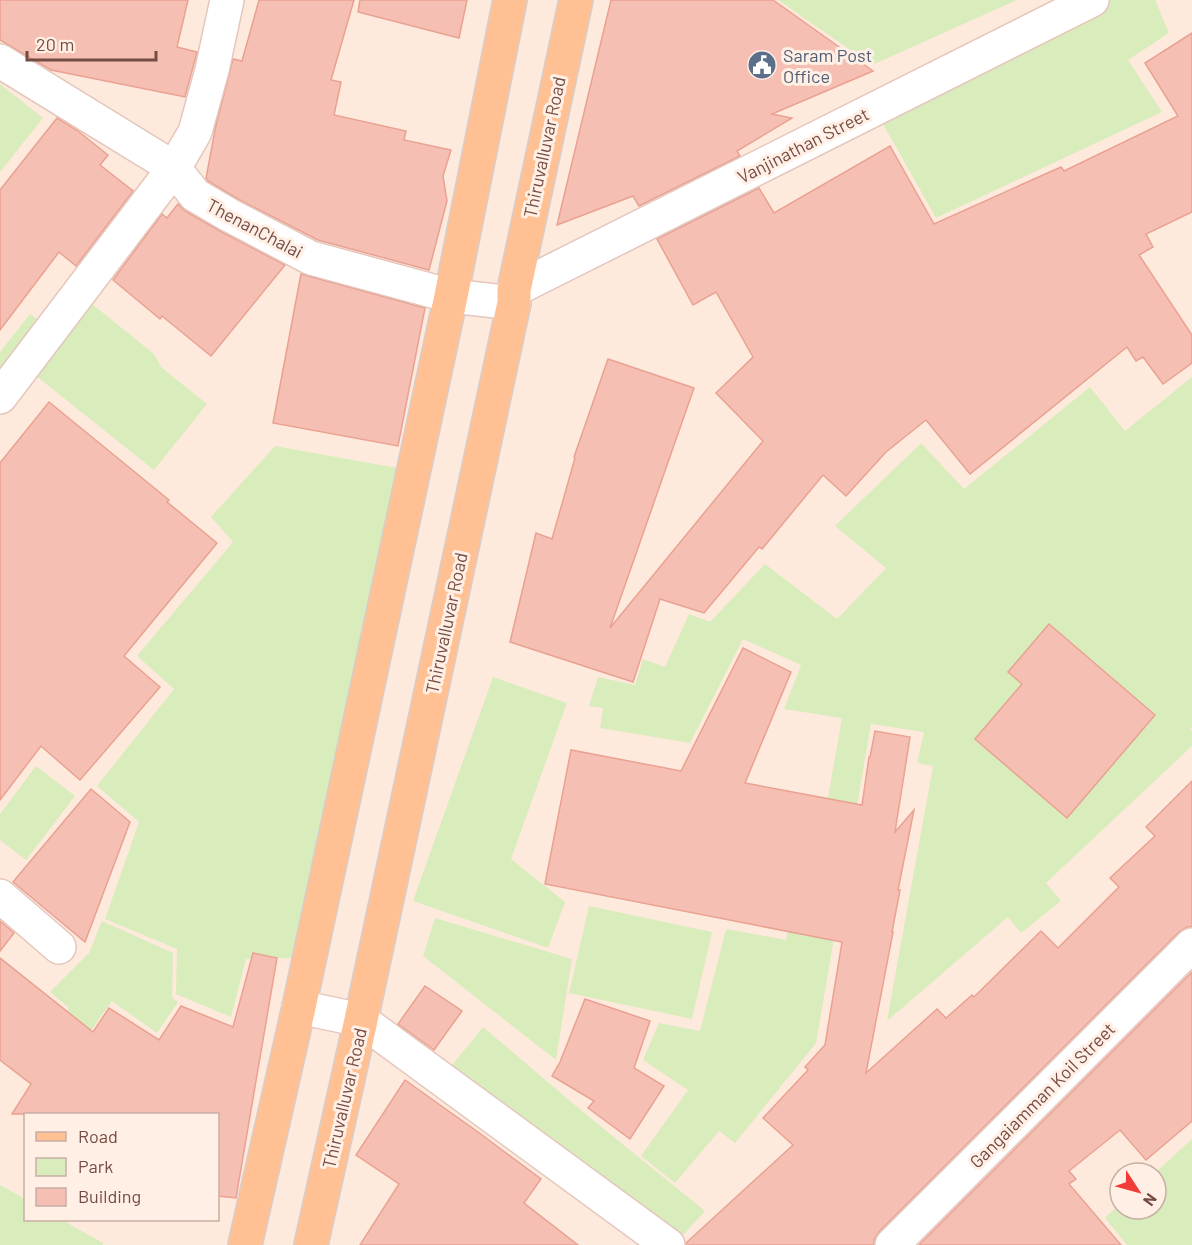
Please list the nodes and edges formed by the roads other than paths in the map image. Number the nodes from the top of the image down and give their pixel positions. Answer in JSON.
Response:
{"nodes":[{"id":1,"x":227,"y":0,"type":"edge"},
{"id":2,"x":510,"y":0,"type":"edge"},
{"id":3,"x":576,"y":0,"type":"edge"},
{"id":4,"x":1092,"y":0,"type":"edge"},
{"id":5,"x":0,"y":61,"type":"edge"},
{"id":6,"x":174,"y":168,"type":"junction"},
{"id":7,"x":451,"y":296,"type":"junction"},
{"id":8,"x":514,"y":296,"type":"junction"},
{"id":9,"x":0,"y":397,"type":"edge"},
{"id":10,"x":0,"y":896,"type":"edge"},
{"id":11,"x":1192,"y":945,"type":"edge"},
{"id":12,"x":59,"y":947,"type":"dead end"},
{"id":13,"x":299,"y":1007,"type":"junction"},
{"id":14,"x":361,"y":1020,"type":"junction"},
{"id":15,"x":655,"y":1241,"type":"edge"},
{"id":16,"x":245,"y":1245,"type":"edge"},
{"id":17,"x":311,"y":1245,"type":"edge"},
{"id":18,"x":892,"y":1245,"type":"edge"}],
"edges":[{"from":1,"to":6,"type":"street"},
{"from":2,"to":7,"type":"main road"},
{"from":3,"to":8,"type":"main road","name":"Thiruvalluvar Road"},
{"from":4,"to":8,"type":"street","name":"Vanjinathan Street"},
{"from":5,"to":6,"type":"street","name":"ThenanChalai"},
{"from":6,"to":7,"type":"street","name":"ThenanChalai"},
{"from":6,"to":9,"type":"street"},
{"from":7,"to":8,"type":"street","name":"ThenanChalai"},
{"from":7,"to":13,"type":"main road"},
{"from":8,"to":14,"type":"main road","name":"Thiruvalluvar Road"},
{"from":10,"to":12,"type":"street"},
{"from":11,"to":18,"type":"street","name":"Gangaiamman Koil Street"},
{"from":13,"to":14,"type":"street"},
{"from":13,"to":16,"type":"main road"},
{"from":14,"to":15,"type":"street"},
{"from":14,"to":17,"type":"main road","name":"Thiruvalluvar Road"}]}
